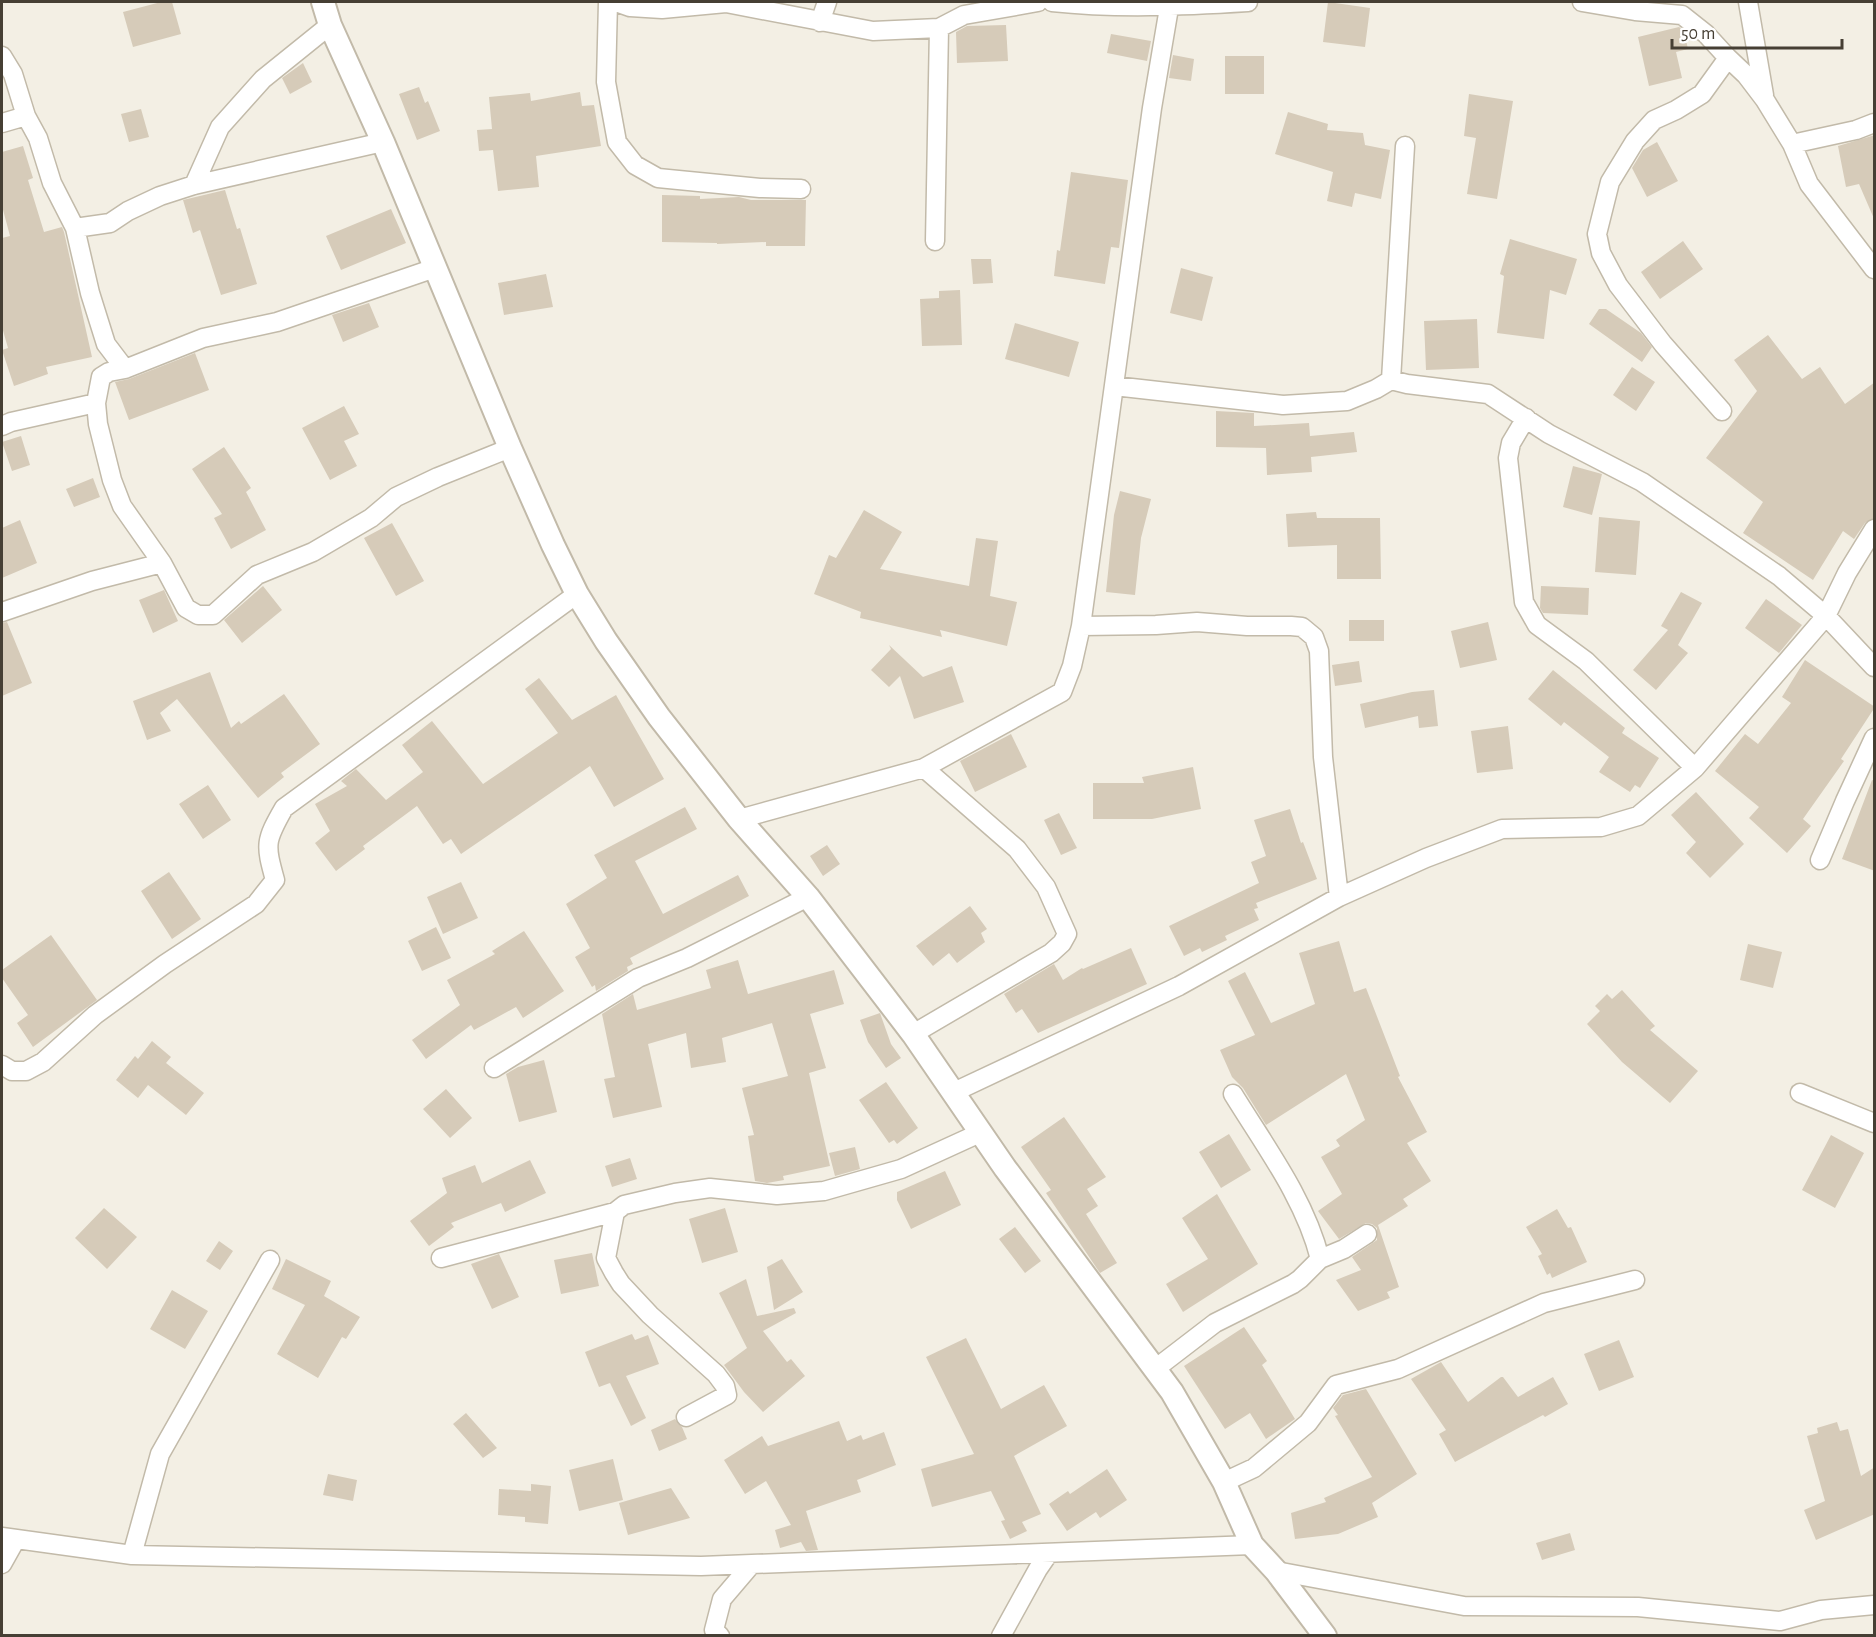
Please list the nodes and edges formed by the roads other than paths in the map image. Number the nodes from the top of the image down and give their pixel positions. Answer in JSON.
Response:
{"nodes":[{"id":1,"x":323,"y":2,"type":"edge"},
{"id":2,"x":608,"y":2,"type":"edge"},
{"id":3,"x":616,"y":2,"type":"edge"},
{"id":4,"x":827,"y":2,"type":"edge"},
{"id":5,"x":1038,"y":2,"type":"edge"},
{"id":6,"x":1052,"y":2,"type":"edge"},
{"id":7,"x":1248,"y":2,"type":"edge"},
{"id":8,"x":1582,"y":2,"type":"edge"},
{"id":9,"x":1748,"y":2,"type":"edge"},
{"id":10,"x":1169,"y":4,"type":"edge"},
{"id":11,"x":820,"y":22,"type":"junction"},
{"id":12,"x":330,"y":25,"type":"junction"},
{"id":13,"x":939,"y":28,"type":"junction"},
{"id":14,"x":2,"y":56,"type":"edge"},
{"id":15,"x":1728,"y":58,"type":"junction"},
{"id":16,"x":1765,"y":100,"type":"junction"},
{"id":17,"x":27,"y":116,"type":"junction"},
{"id":18,"x":2,"y":123,"type":"edge"},
{"id":19,"x":1875,"y":123,"type":"edge"},
{"id":20,"x":383,"y":142,"type":"junction"},
{"id":21,"x":1792,"y":144,"type":"junction"},
{"id":22,"x":1404,"y":146,"type":"dead end"},
{"id":23,"x":194,"y":185,"type":"junction"},
{"id":24,"x":801,"y":189,"type":"dead end"},
{"id":25,"x":75,"y":228,"type":"junction"},
{"id":26,"x":935,"y":241,"type":"dead end"},
{"id":27,"x":435,"y":268,"type":"junction"},
{"id":28,"x":1875,"y":269,"type":"edge"},
{"id":29,"x":125,"y":369,"type":"junction"},
{"id":30,"x":1391,"y":380,"type":"junction"},
{"id":31,"x":1114,"y":386,"type":"junction"},
{"id":32,"x":96,"y":403,"type":"junction"},
{"id":33,"x":1722,"y":411,"type":"dead end"},
{"id":34,"x":1526,"y":418,"type":"junction"},
{"id":35,"x":2,"y":426,"type":"edge"},
{"id":36,"x":510,"y":448,"type":"junction"},
{"id":37,"x":1875,"y":529,"type":"edge"},
{"id":38,"x":162,"y":563,"type":"junction"},
{"id":39,"x":577,"y":594,"type":"junction"},
{"id":40,"x":2,"y":612,"type":"edge"},
{"id":41,"x":1826,"y":616,"type":"junction"},
{"id":42,"x":1081,"y":626,"type":"junction"},
{"id":43,"x":1875,"y":667,"type":"edge"},
{"id":44,"x":1875,"y":738,"type":"edge"},
{"id":45,"x":924,"y":768,"type":"junction"},
{"id":46,"x":1695,"y":768,"type":"junction"},
{"id":47,"x":739,"y":819,"type":"junction"},
{"id":48,"x":1820,"y":860,"type":"dead end"},
{"id":49,"x":808,"y":897,"type":"junction"},
{"id":50,"x":1339,"y":897,"type":"junction"},
{"id":51,"x":912,"y":1034,"type":"junction"},
{"id":52,"x":2,"y":1065,"type":"edge"},
{"id":53,"x":494,"y":1068,"type":"dead end"},
{"id":54,"x":954,"y":1092,"type":"junction"},
{"id":55,"x":1233,"y":1094,"type":"dead end"},
{"id":56,"x":1800,"y":1094,"type":"dead end"},
{"id":57,"x":1875,"y":1123,"type":"edge"},
{"id":58,"x":982,"y":1132,"type":"junction"},
{"id":59,"x":615,"y":1212,"type":"junction"},
{"id":60,"x":1367,"y":1234,"type":"dead end"},
{"id":61,"x":441,"y":1258,"type":"dead end"},
{"id":62,"x":1320,"y":1259,"type":"junction"},
{"id":63,"x":270,"y":1260,"type":"dead end"},
{"id":64,"x":1635,"y":1280,"type":"dead end"},
{"id":65,"x":1155,"y":1369,"type":"junction"},
{"id":66,"x":686,"y":1418,"type":"dead end"},
{"id":67,"x":1224,"y":1482,"type":"junction"},
{"id":68,"x":9,"y":1538,"type":"edge"},
{"id":69,"x":1252,"y":1545,"type":"junction"},
{"id":70,"x":1049,"y":1553,"type":"junction"},
{"id":71,"x":132,"y":1555,"type":"junction"},
{"id":72,"x":2,"y":1564,"type":"edge"},
{"id":73,"x":751,"y":1565,"type":"junction"},
{"id":74,"x":1276,"y":1571,"type":"junction"},
{"id":75,"x":1875,"y":1605,"type":"edge"},
{"id":76,"x":720,"y":1635,"type":"edge"},
{"id":77,"x":1001,"y":1635,"type":"edge"},
{"id":78,"x":1325,"y":1635,"type":"edge"}],
"edges":[{"from":1,"to":12,"type":"street"},
{"from":2,"to":24,"type":"street"},
{"from":3,"to":11,"type":"street"},
{"from":4,"to":11,"type":"street"},
{"from":5,"to":13,"type":"street"},
{"from":6,"to":10,"type":"street"},
{"from":7,"to":10,"type":"street"},
{"from":8,"to":15,"type":"street"},
{"from":9,"to":16,"type":"street"},
{"from":10,"to":31,"type":"street"},
{"from":11,"to":13,"type":"street"},
{"from":12,"to":20,"type":"street"},
{"from":12,"to":23,"type":"street"},
{"from":13,"to":26,"type":"street"},
{"from":14,"to":17,"type":"street"},
{"from":15,"to":16,"type":"street"},
{"from":15,"to":33,"type":"street"},
{"from":16,"to":21,"type":"street"},
{"from":17,"to":18,"type":"street"},
{"from":17,"to":25,"type":"street"},
{"from":19,"to":21,"type":"street"},
{"from":20,"to":23,"type":"street"},
{"from":20,"to":27,"type":"street"},
{"from":21,"to":28,"type":"street"},
{"from":22,"to":30,"type":"street"},
{"from":23,"to":25,"type":"street"},
{"from":25,"to":29,"type":"street"},
{"from":27,"to":29,"type":"street"},
{"from":27,"to":36,"type":"street"},
{"from":29,"to":32,"type":"street"},
{"from":30,"to":31,"type":"street"},
{"from":30,"to":34,"type":"street"},
{"from":31,"to":42,"type":"street"},
{"from":32,"to":35,"type":"street"},
{"from":32,"to":38,"type":"street"},
{"from":34,"to":41,"type":"street"},
{"from":34,"to":46,"type":"street"},
{"from":36,"to":38,"type":"street"},
{"from":36,"to":39,"type":"street"},
{"from":37,"to":41,"type":"street"},
{"from":38,"to":40,"type":"street"},
{"from":39,"to":47,"type":"street"},
{"from":39,"to":52,"type":"street"},
{"from":41,"to":43,"type":"street"},
{"from":41,"to":46,"type":"street"},
{"from":42,"to":45,"type":"street"},
{"from":42,"to":50,"type":"street"},
{"from":44,"to":48,"type":"street"},
{"from":45,"to":47,"type":"street"},
{"from":45,"to":51,"type":"street"},
{"from":46,"to":50,"type":"street"},
{"from":47,"to":49,"type":"street"},
{"from":49,"to":51,"type":"street"},
{"from":49,"to":53,"type":"street"},
{"from":50,"to":54,"type":"street"},
{"from":51,"to":54,"type":"street"},
{"from":54,"to":58,"type":"street"},
{"from":55,"to":62,"type":"street"},
{"from":56,"to":57,"type":"street"},
{"from":58,"to":59,"type":"street"},
{"from":58,"to":65,"type":"street"},
{"from":59,"to":61,"type":"street"},
{"from":59,"to":66,"type":"street"},
{"from":60,"to":62,"type":"street"},
{"from":62,"to":65,"type":"street"},
{"from":63,"to":71,"type":"street"},
{"from":64,"to":67,"type":"street"},
{"from":65,"to":67,"type":"street"},
{"from":67,"to":69,"type":"street"},
{"from":68,"to":71,"type":"street"},
{"from":68,"to":72,"type":"street"},
{"from":69,"to":70,"type":"street"},
{"from":69,"to":74,"type":"street"},
{"from":70,"to":73,"type":"street"},
{"from":70,"to":77,"type":"street"},
{"from":71,"to":73,"type":"street"},
{"from":73,"to":76,"type":"street"},
{"from":74,"to":75,"type":"street"},
{"from":74,"to":78,"type":"street"}]}
